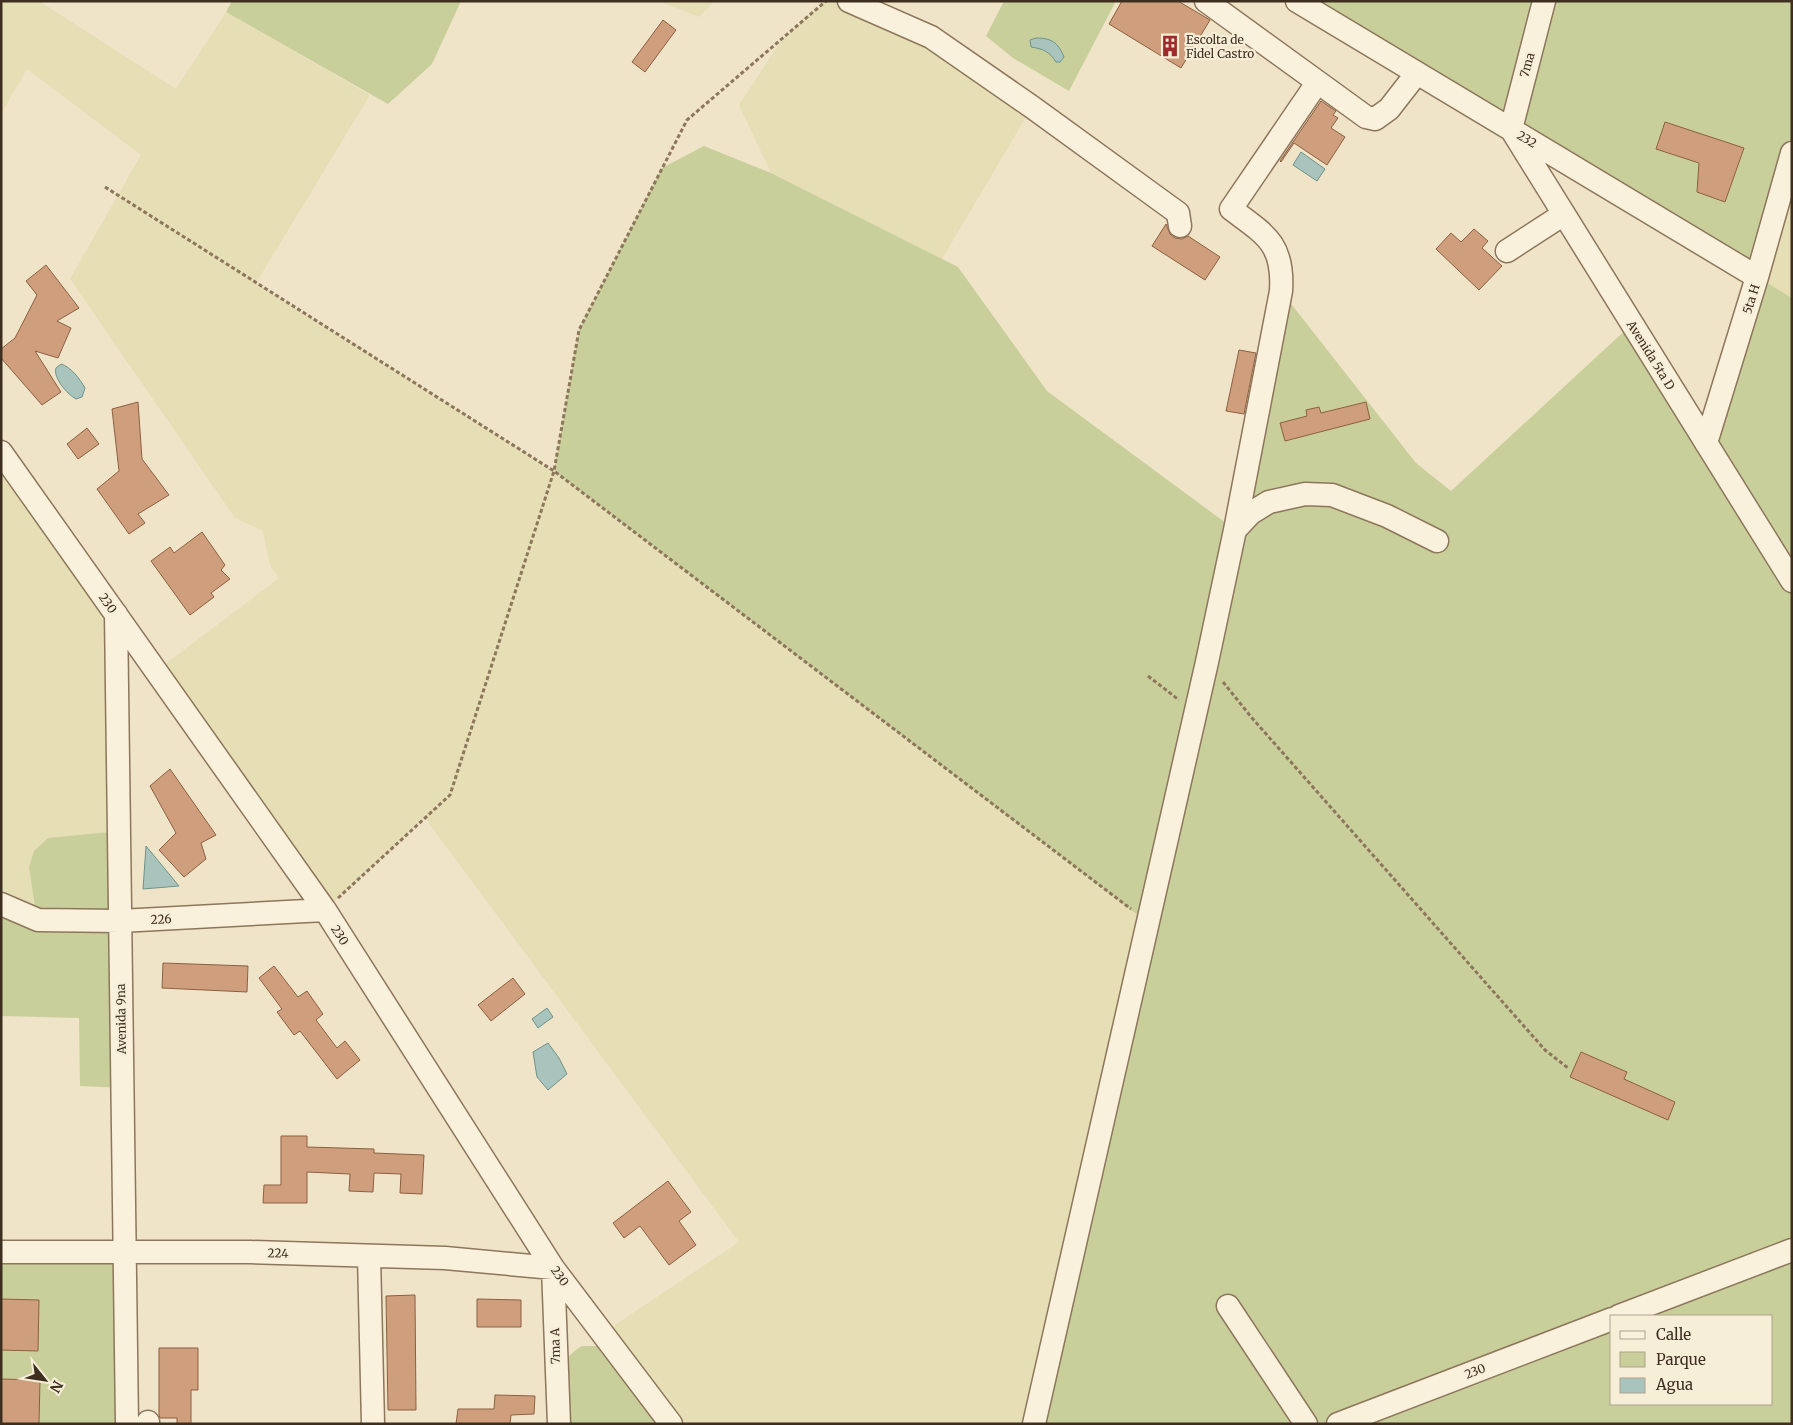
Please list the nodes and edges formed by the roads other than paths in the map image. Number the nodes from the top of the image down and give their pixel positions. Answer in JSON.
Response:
{"nodes":[{"id":1,"x":848,"y":1,"type":"edge"},
{"id":2,"x":1206,"y":1,"type":"edge"},
{"id":3,"x":1298,"y":1,"type":"edge"},
{"id":4,"x":1544,"y":1,"type":"edge"},
{"id":5,"x":1417,"y":72,"type":"junction"},
{"id":6,"x":1317,"y":83,"type":"junction"},
{"id":7,"x":1511,"y":129,"type":"junction"},
{"id":8,"x":1792,"y":153,"type":"edge"},
{"id":9,"x":1564,"y":214,"type":"junction"},
{"id":10,"x":1180,"y":226,"type":"dead end"},
{"id":11,"x":1507,"y":251,"type":"dead end"},
{"id":12,"x":1757,"y":277,"type":"junction"},
{"id":13,"x":1706,"y":443,"type":"junction"},
{"id":14,"x":1,"y":452,"type":"edge"},
{"id":15,"x":1235,"y":530,"type":"junction"},
{"id":16,"x":1437,"y":541,"type":"dead end"},
{"id":17,"x":1792,"y":581,"type":"edge"},
{"id":18,"x":116,"y":614,"type":"junction"},
{"id":19,"x":1,"y":904,"type":"edge"},
{"id":20,"x":325,"y":910,"type":"junction"},
{"id":21,"x":120,"y":921,"type":"junction"},
{"id":22,"x":1792,"y":1250,"type":"edge"},
{"id":23,"x":124,"y":1251,"type":"junction"},
{"id":24,"x":1,"y":1252,"type":"edge"},
{"id":25,"x":369,"y":1256,"type":"junction"},
{"id":26,"x":553,"y":1268,"type":"junction"},
{"id":27,"x":1228,"y":1306,"type":"dead end"},
{"id":28,"x":1622,"y":1315,"type":"edge"},
{"id":29,"x":1610,"y":1320,"type":"edge"},
{"id":30,"x":141,"y":1423,"type":"edge"},
{"id":31,"x":373,"y":1424,"type":"edge"},
{"id":32,"x":559,"y":1424,"type":"edge"},
{"id":33,"x":671,"y":1424,"type":"edge"},
{"id":34,"x":1034,"y":1424,"type":"edge"},
{"id":35,"x":1306,"y":1424,"type":"edge"},
{"id":36,"x":1338,"y":1424,"type":"edge"}],
"edges":[{"from":1,"to":10,"type":"street"},
{"from":2,"to":6,"type":"street"},
{"from":3,"to":5,"type":"street","name":"232"},
{"from":4,"to":7,"type":"street","name":"7ma"},
{"from":5,"to":6,"type":"street"},
{"from":5,"to":7,"type":"street","name":"232"},
{"from":6,"to":15,"type":"street"},
{"from":7,"to":9,"type":"street","name":"Avenida 5ta D"},
{"from":7,"to":12,"type":"street","name":"232"},
{"from":8,"to":12,"type":"street","name":"5ta H"},
{"from":9,"to":11,"type":"street"},
{"from":9,"to":13,"type":"street","name":"Avenida 5ta D"},
{"from":12,"to":13,"type":"street","name":"5ta H"},
{"from":13,"to":17,"type":"street","name":"Avenida 5ta D"},
{"from":14,"to":18,"type":"street","name":"230"},
{"from":15,"to":16,"type":"street"},
{"from":15,"to":34,"type":"street"},
{"from":18,"to":20,"type":"street","name":"230"},
{"from":18,"to":21,"type":"street","name":"Avenida 9na"},
{"from":19,"to":21,"type":"street","name":"226"},
{"from":20,"to":21,"type":"street","name":"226"},
{"from":20,"to":26,"type":"street","name":"230"},
{"from":21,"to":23,"type":"street","name":"Avenida 9na"},
{"from":22,"to":28,"type":"street"},
{"from":23,"to":24,"type":"street","name":"224"},
{"from":23,"to":25,"type":"street","name":"224"},
{"from":23,"to":30,"type":"street","name":"Avenida 9na"},
{"from":25,"to":26,"type":"street","name":"224"},
{"from":25,"to":31,"type":"street"},
{"from":26,"to":32,"type":"street","name":"7ma A"},
{"from":26,"to":33,"type":"street","name":"230"},
{"from":27,"to":35,"type":"street"},
{"from":29,"to":36,"type":"street","name":"230"}]}
